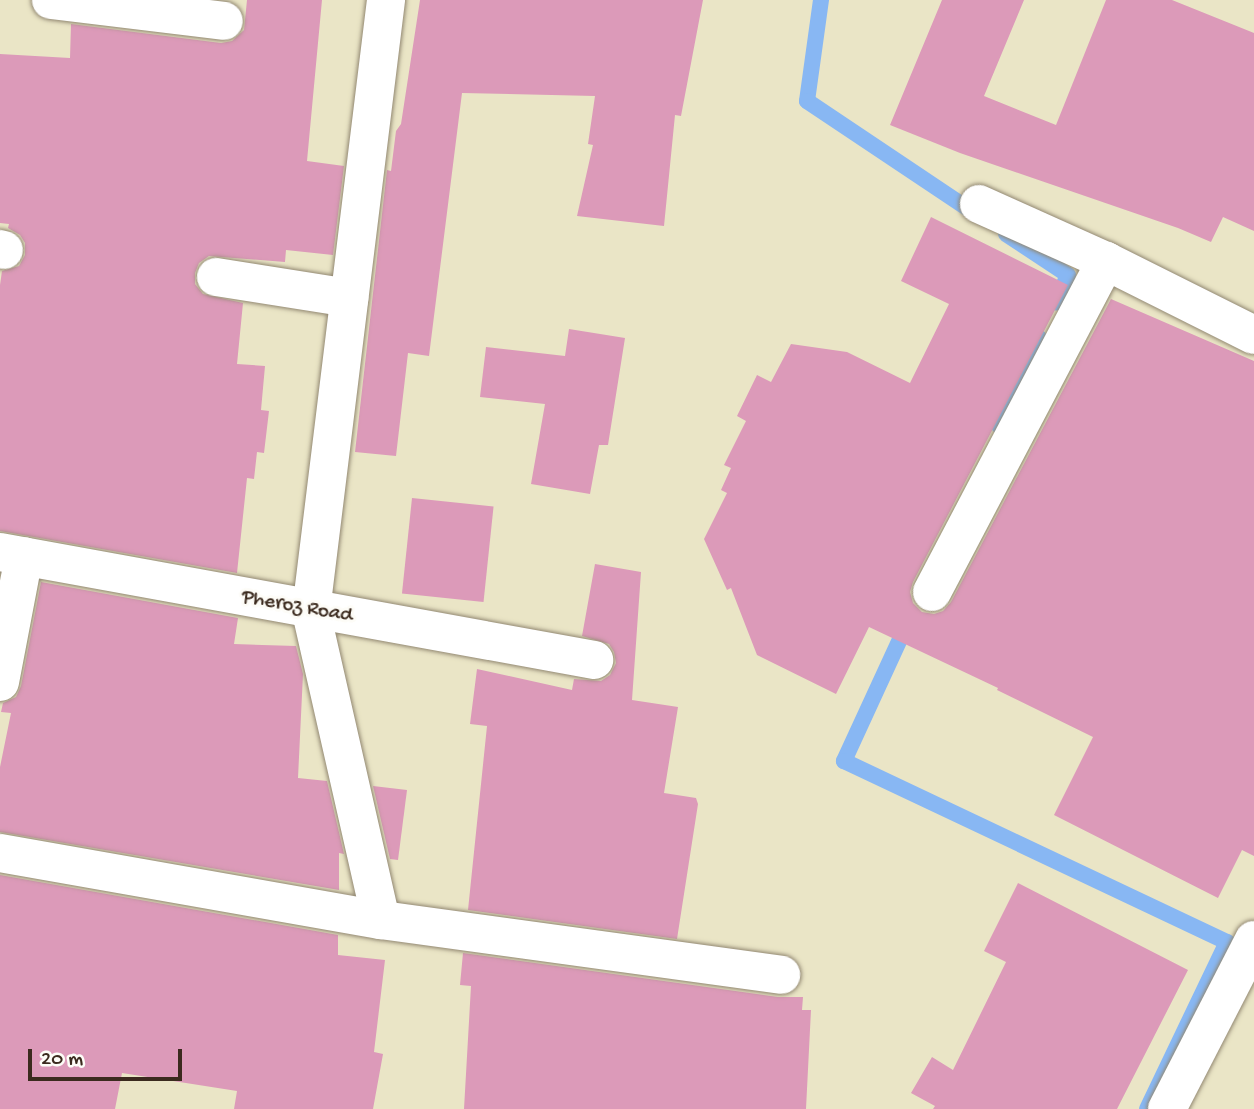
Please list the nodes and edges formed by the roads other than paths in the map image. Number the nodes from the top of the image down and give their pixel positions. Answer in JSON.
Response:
{"nodes":[{"id":1,"x":51,"y":0,"type":"edge"},
{"id":2,"x":386,"y":0,"type":"edge"},
{"id":3,"x":224,"y":21,"type":"dead end"},
{"id":4,"x":979,"y":204,"type":"dead end"},
{"id":5,"x":1106,"y":261,"type":"junction"},
{"id":6,"x":216,"y":277,"type":"dead end"},
{"id":7,"x":349,"y":298,"type":"junction"},
{"id":8,"x":1254,"y":335,"type":"edge"},
{"id":9,"x":12,"y":554,"type":"edge"},
{"id":10,"x":932,"y":592,"type":"dead end"},
{"id":11,"x":311,"y":611,"type":"junction"},
{"id":12,"x":594,"y":660,"type":"dead end"},
{"id":13,"x":0,"y":681,"type":"edge"},
{"id":14,"x":0,"y":853,"type":"edge"},
{"id":15,"x":381,"y":920,"type":"junction"},
{"id":16,"x":1254,"y":940,"type":"edge"},
{"id":17,"x":781,"y":975,"type":"dead end"},
{"id":18,"x":1167,"y":1109,"type":"edge"}],
"edges":[{"from":1,"to":3,"type":"street"},
{"from":2,"to":7,"type":"street"},
{"from":4,"to":5,"type":"street"},
{"from":5,"to":8,"type":"street"},
{"from":5,"to":10,"type":"street"},
{"from":6,"to":7,"type":"street"},
{"from":7,"to":11,"type":"street"},
{"from":9,"to":11,"type":"street","name":"Pheroz Road"},
{"from":9,"to":13,"type":"street"},
{"from":11,"to":12,"type":"street","name":"Pheroz Road"},
{"from":11,"to":15,"type":"street"},
{"from":14,"to":15,"type":"street"},
{"from":15,"to":17,"type":"street"},
{"from":16,"to":18,"type":"street"}]}
